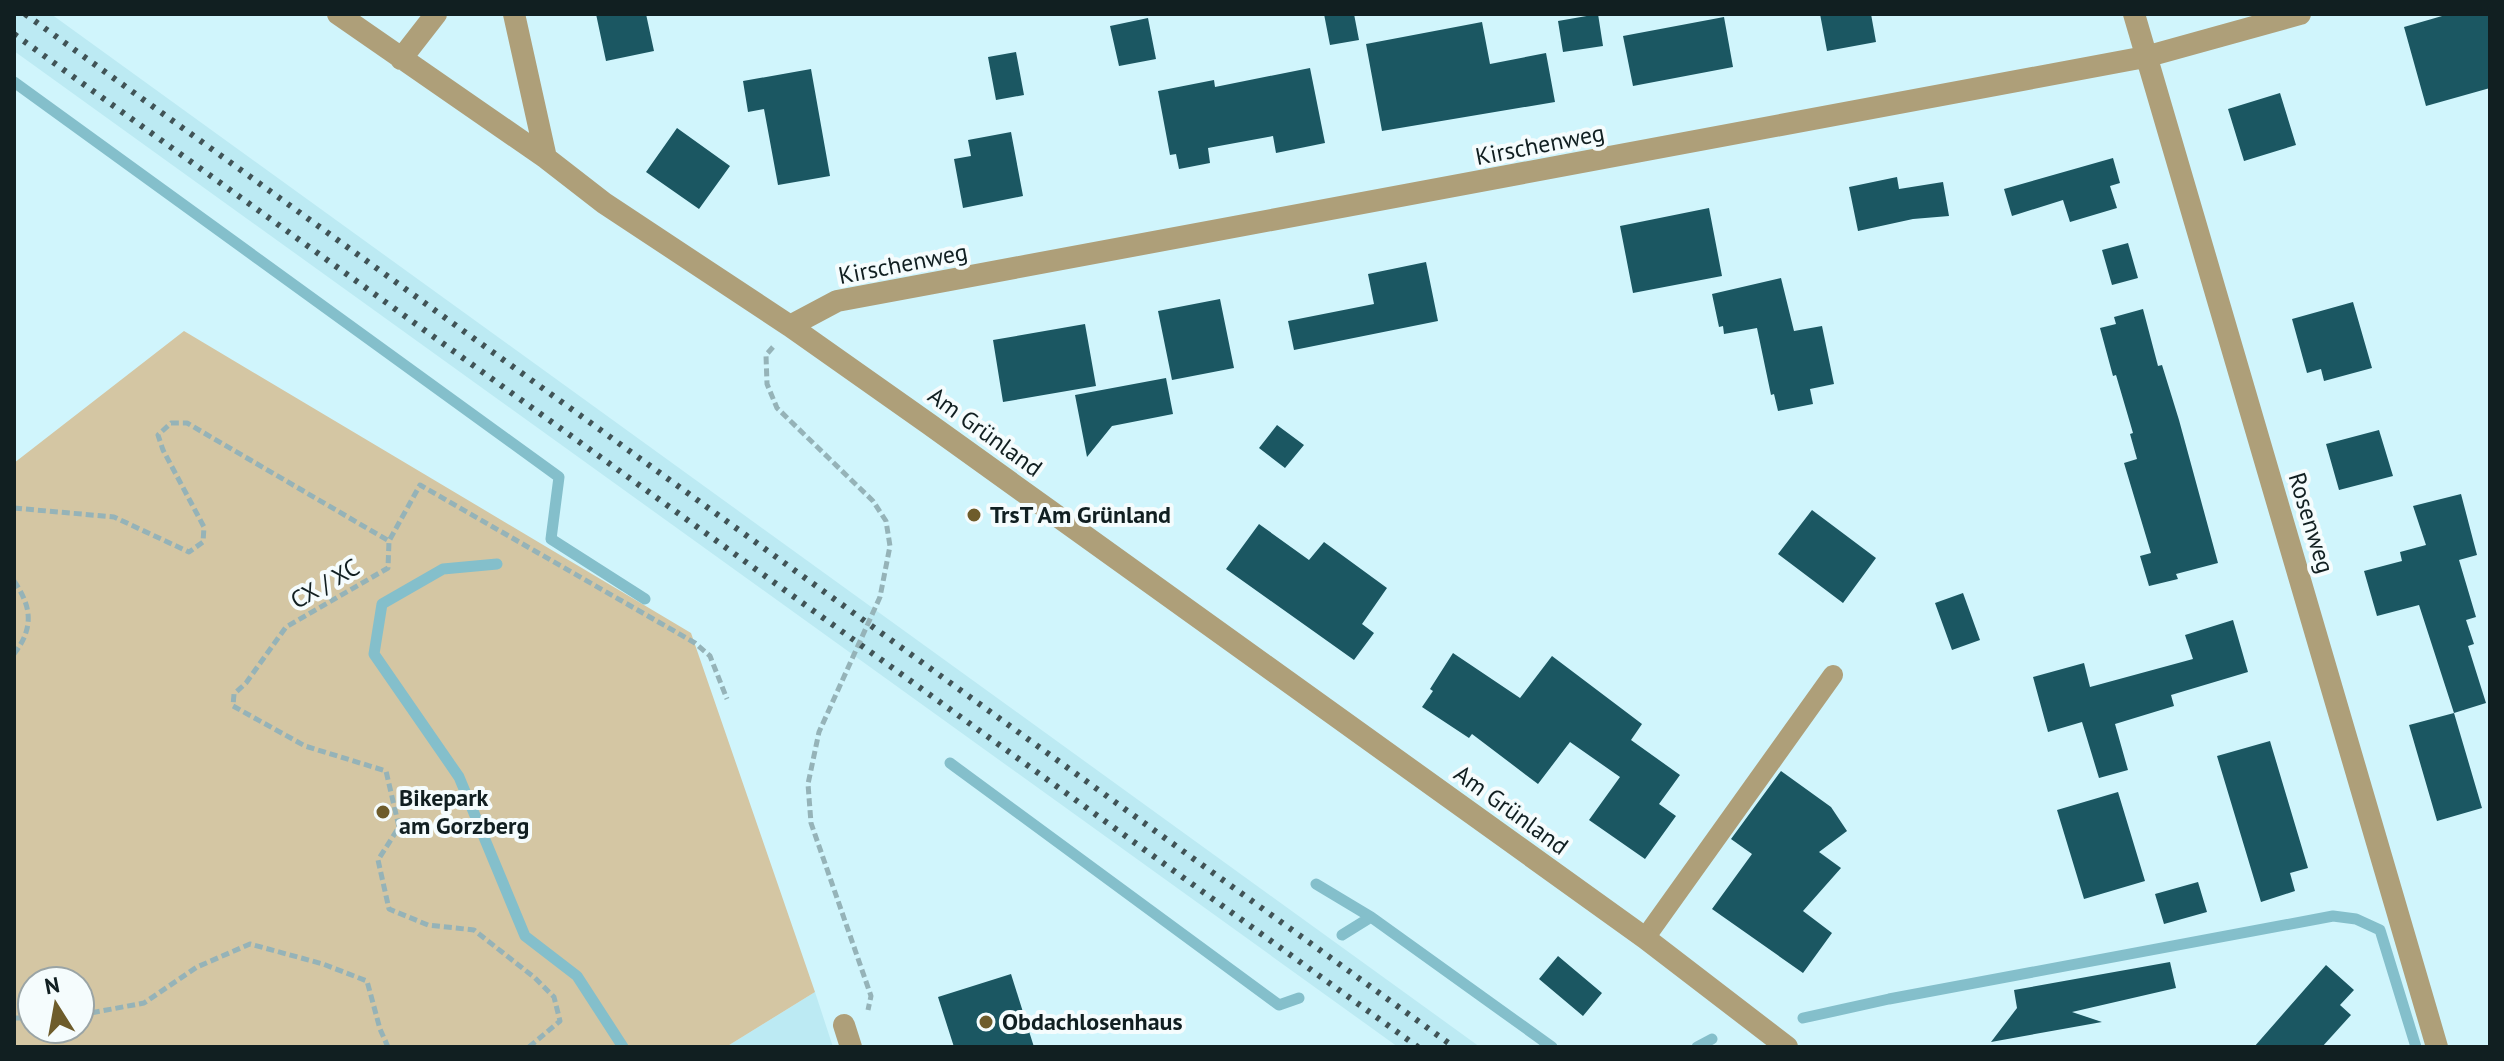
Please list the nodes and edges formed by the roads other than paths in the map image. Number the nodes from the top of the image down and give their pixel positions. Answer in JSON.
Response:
{"nodes":[{"id":1,"x":338,"y":14,"type":"edge"},
{"id":2,"x":436,"y":14,"type":"edge"},
{"id":3,"x":514,"y":14,"type":"edge"},
{"id":4,"x":2134,"y":14,"type":"edge"},
{"id":5,"x":2300,"y":14,"type":"edge"},
{"id":6,"x":2145,"y":57,"type":"junction"},
{"id":7,"x":401,"y":59,"type":"junction"},
{"id":8,"x":546,"y":158,"type":"junction"},
{"id":9,"x":790,"y":326,"type":"junction"},
{"id":10,"x":1833,"y":675,"type":"dead end"},
{"id":11,"x":1645,"y":938,"type":"junction"},
{"id":12,"x":1787,"y":1047,"type":"edge"},
{"id":13,"x":2437,"y":1047,"type":"edge"}],
"edges":[{"from":1,"to":7,"type":"street","name":"Am Grünland"},
{"from":2,"to":7,"type":"street"},
{"from":3,"to":8,"type":"street"},
{"from":4,"to":6,"type":"street","name":"Rosenweg"},
{"from":5,"to":6,"type":"street","name":"Kirschenweg"},
{"from":6,"to":9,"type":"street","name":"Kirschenweg"},
{"from":6,"to":13,"type":"street","name":"Rosenweg"},
{"from":7,"to":8,"type":"street","name":"Am Grünland"},
{"from":8,"to":9,"type":"street","name":"Am Grünland"},
{"from":9,"to":11,"type":"street","name":"Am Grünland"},
{"from":10,"to":11,"type":"lane"},
{"from":11,"to":12,"type":"street","name":"Am Grünland"}]}
